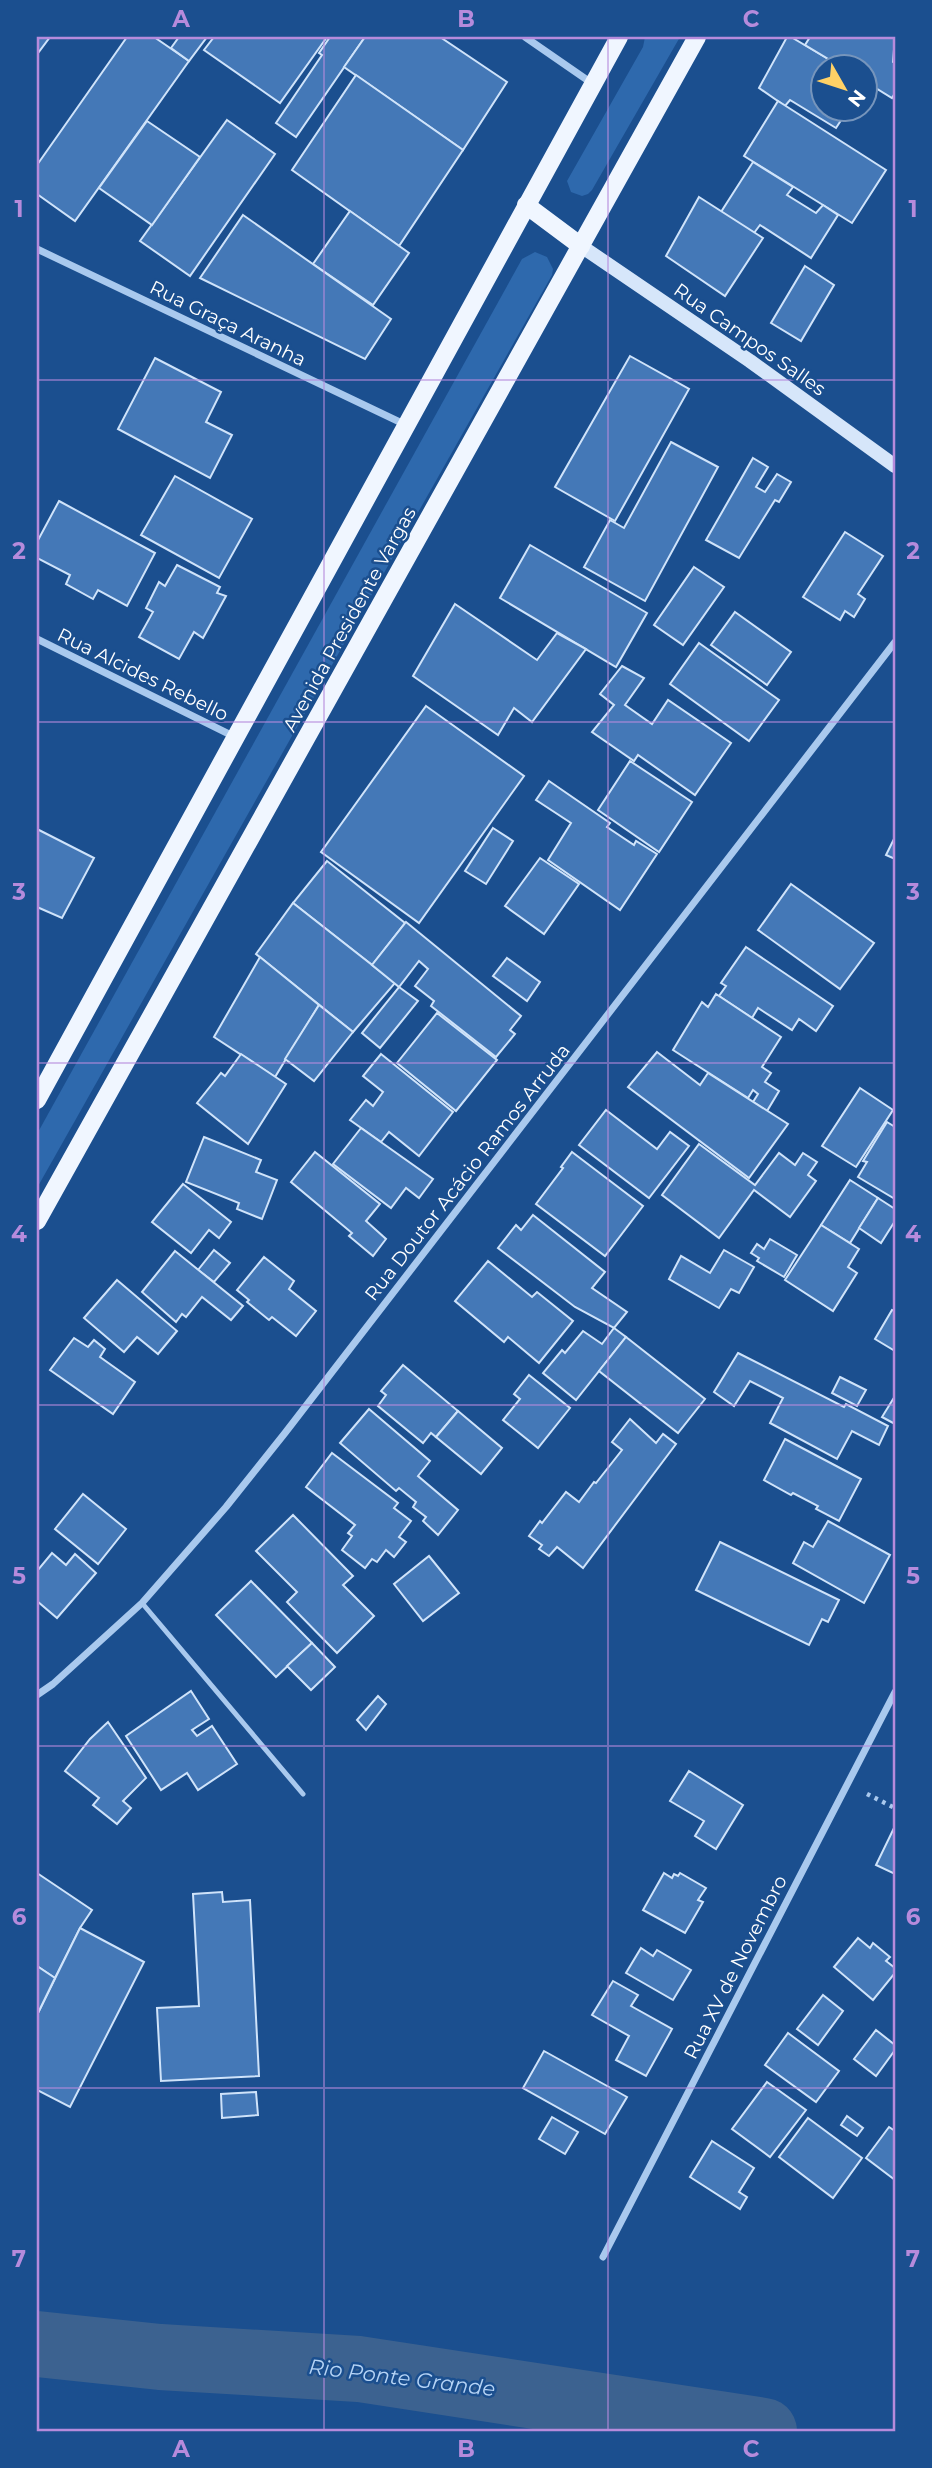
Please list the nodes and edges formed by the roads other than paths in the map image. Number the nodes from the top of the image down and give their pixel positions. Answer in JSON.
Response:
{"nodes":[{"id":1,"x":525,"y":37,"type":"edge"},
{"id":2,"x":619,"y":37,"type":"edge"},
{"id":3,"x":697,"y":37,"type":"edge"},
{"id":4,"x":593,"y":84,"type":"junction"},
{"id":5,"x":526,"y":205,"type":"junction"},
{"id":6,"x":580,"y":246,"type":"junction"},
{"id":7,"x":37,"y":249,"type":"edge"},
{"id":8,"x":406,"y":425,"type":"junction"},
{"id":9,"x":895,"y":466,"type":"edge"},
{"id":10,"x":37,"y":639,"type":"edge"},
{"id":11,"x":895,"y":642,"type":"edge"},
{"id":12,"x":235,"y":737,"type":"junction"},
{"id":13,"x":39,"y":1092,"type":"edge"},
{"id":14,"x":37,"y":1221,"type":"edge"},
{"id":15,"x":142,"y":1603,"type":"junction"},
{"id":16,"x":895,"y":1692,"type":"edge"},
{"id":17,"x":37,"y":1695,"type":"edge"},
{"id":18,"x":303,"y":1794,"type":"dead end"},
{"id":19,"x":603,"y":2257,"type":"dead end"}],
"edges":[{"from":1,"to":4,"type":"street"},
{"from":2,"to":4,"type":"main road"},
{"from":3,"to":6,"type":"main road","name":"Avenida Presidente Vargas"},
{"from":4,"to":5,"type":"main road"},
{"from":5,"to":6,"type":"main road"},
{"from":5,"to":8,"type":"main road"},
{"from":6,"to":9,"type":"main road","name":"Rua Campos Salles"},
{"from":6,"to":14,"type":"main road","name":"Avenida Presidente Vargas"},
{"from":7,"to":8,"type":"street","name":"Rua Graça Aranha"},
{"from":8,"to":12,"type":"main road"},
{"from":10,"to":12,"type":"street","name":"Rua Alcides Rebello"},
{"from":11,"to":15,"type":"street","name":"Rua Doutor Acácio Ramos Arruda"},
{"from":12,"to":13,"type":"main road"},
{"from":15,"to":17,"type":"street","name":"Rua Doutor Acácio Ramos Arruda"},
{"from":15,"to":18,"type":"lane"},
{"from":16,"to":19,"type":"street","name":"Rua XV de Novembro"}]}
